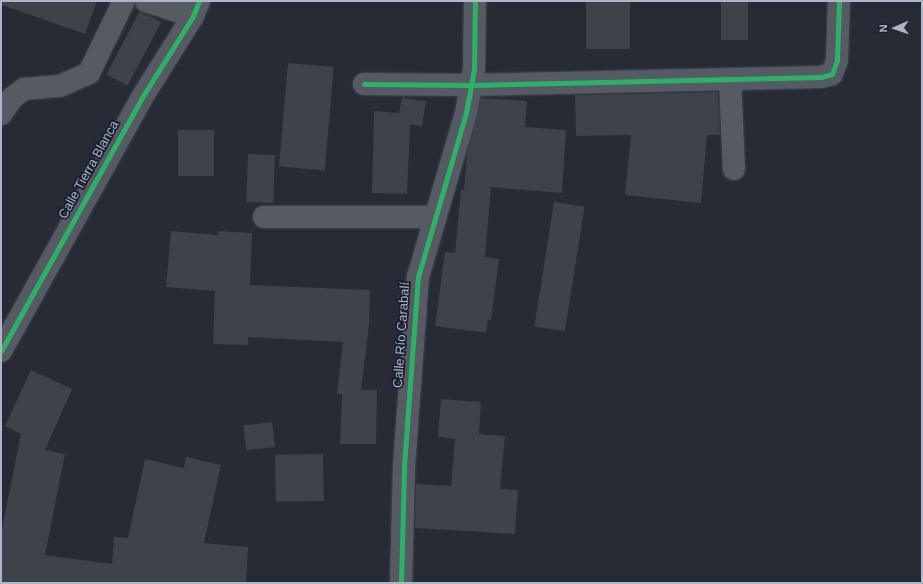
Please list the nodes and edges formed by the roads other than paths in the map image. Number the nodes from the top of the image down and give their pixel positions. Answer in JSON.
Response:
{"nodes":[{"id":1,"x":124,"y":1,"type":"edge"},
{"id":2,"x":146,"y":1,"type":"edge"},
{"id":3,"x":475,"y":1,"type":"edge"},
{"id":4,"x":839,"y":1,"type":"edge"},
{"id":5,"x":196,"y":9,"type":"edge"},
{"id":6,"x":730,"y":79,"type":"junction"},
{"id":7,"x":364,"y":84,"type":"dead end"},
{"id":8,"x":471,"y":85,"type":"junction"},
{"id":9,"x":1,"y":114,"type":"edge"},
{"id":10,"x":734,"y":169,"type":"dead end"},
{"id":11,"x":264,"y":217,"type":"dead end"},
{"id":12,"x":434,"y":217,"type":"junction"},
{"id":13,"x":1,"y":351,"type":"edge"},
{"id":14,"x":401,"y":583,"type":"edge"}],
"edges":[{"from":1,"to":9,"type":"street"},
{"from":2,"to":5,"type":"street"},
{"from":3,"to":8,"type":"street","name":"Calle Río Carabalí"},
{"from":4,"to":6,"type":"street"},
{"from":5,"to":13,"type":"street","name":"Calle Tierra Blanca"},
{"from":6,"to":8,"type":"street"},
{"from":6,"to":10,"type":"street"},
{"from":7,"to":8,"type":"street"},
{"from":8,"to":12,"type":"street","name":"Calle Río Carabalí"},
{"from":11,"to":12,"type":"street"},
{"from":12,"to":14,"type":"street","name":"Calle Río Carabalí"}]}
